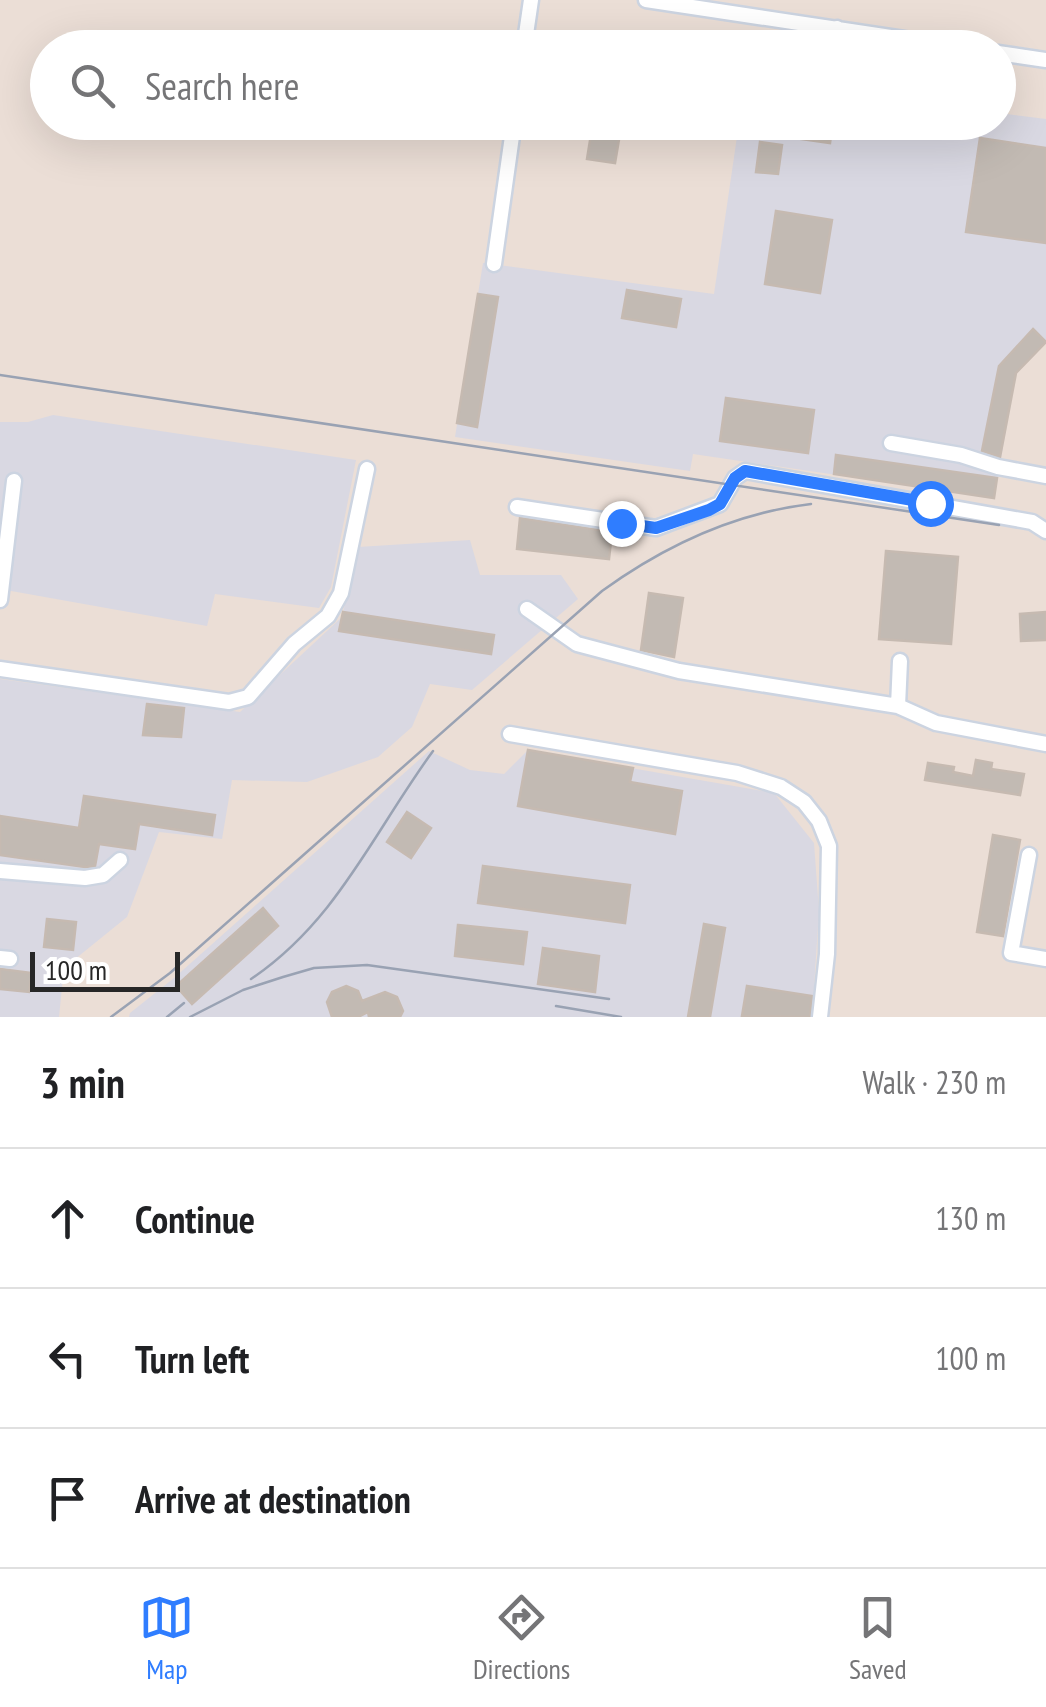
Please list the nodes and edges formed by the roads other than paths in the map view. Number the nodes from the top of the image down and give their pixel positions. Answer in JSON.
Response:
{"nodes":[{"id":1,"x":531,"y":0,"type":"edge"},
{"id":2,"x":646,"y":0,"type":"edge"},
{"id":3,"x":837,"y":28,"type":"joint"},
{"id":4,"x":527,"y":30,"type":"edge"},
{"id":5,"x":850,"y":30,"type":"edge"},
{"id":6,"x":1016,"y":56,"type":"edge"},
{"id":7,"x":1046,"y":60,"type":"edge"},
{"id":8,"x":511,"y":140,"type":"edge"},
{"id":9,"x":494,"y":264,"type":"dead end"},
{"id":10,"x":891,"y":443,"type":"dead end"},
{"id":11,"x":367,"y":469,"type":"dead end"},
{"id":12,"x":1046,"y":476,"type":"edge"},
{"id":13,"x":14,"y":481,"type":"dead end"},
{"id":14,"x":517,"y":507,"type":"dead end"},
{"id":15,"x":1046,"y":531,"type":"edge"},
{"id":16,"x":0,"y":600,"type":"edge"},
{"id":17,"x":526,"y":608,"type":"dead end"},
{"id":18,"x":900,"y":660,"type":"dead end"},
{"id":19,"x":0,"y":668,"type":"edge"},
{"id":20,"x":898,"y":706,"type":"junction"},
{"id":21,"x":510,"y":734,"type":"dead end"},
{"id":22,"x":1046,"y":744,"type":"edge"},
{"id":23,"x":1028,"y":855,"type":"dead end"},
{"id":24,"x":120,"y":860,"type":"dead end"},
{"id":25,"x":0,"y":870,"type":"edge"},
{"id":26,"x":1046,"y":959,"type":"edge"},
{"id":27,"x":820,"y":1017,"type":"edge"}],
"edges":[{"from":1,"to":4,"type":"street"},
{"from":2,"to":3,"type":"street"},
{"from":3,"to":5,"type":"street"},
{"from":6,"to":7,"type":"street"},
{"from":8,"to":9,"type":"street"},
{"from":10,"to":12,"type":"street"},
{"from":11,"to":19,"type":"street"},
{"from":13,"to":16,"type":"street"},
{"from":14,"to":15,"type":"street"},
{"from":17,"to":20,"type":"street"},
{"from":18,"to":20,"type":"street"},
{"from":20,"to":22,"type":"street"},
{"from":21,"to":27,"type":"street"},
{"from":23,"to":26,"type":"street"},
{"from":24,"to":25,"type":"street"}]}
